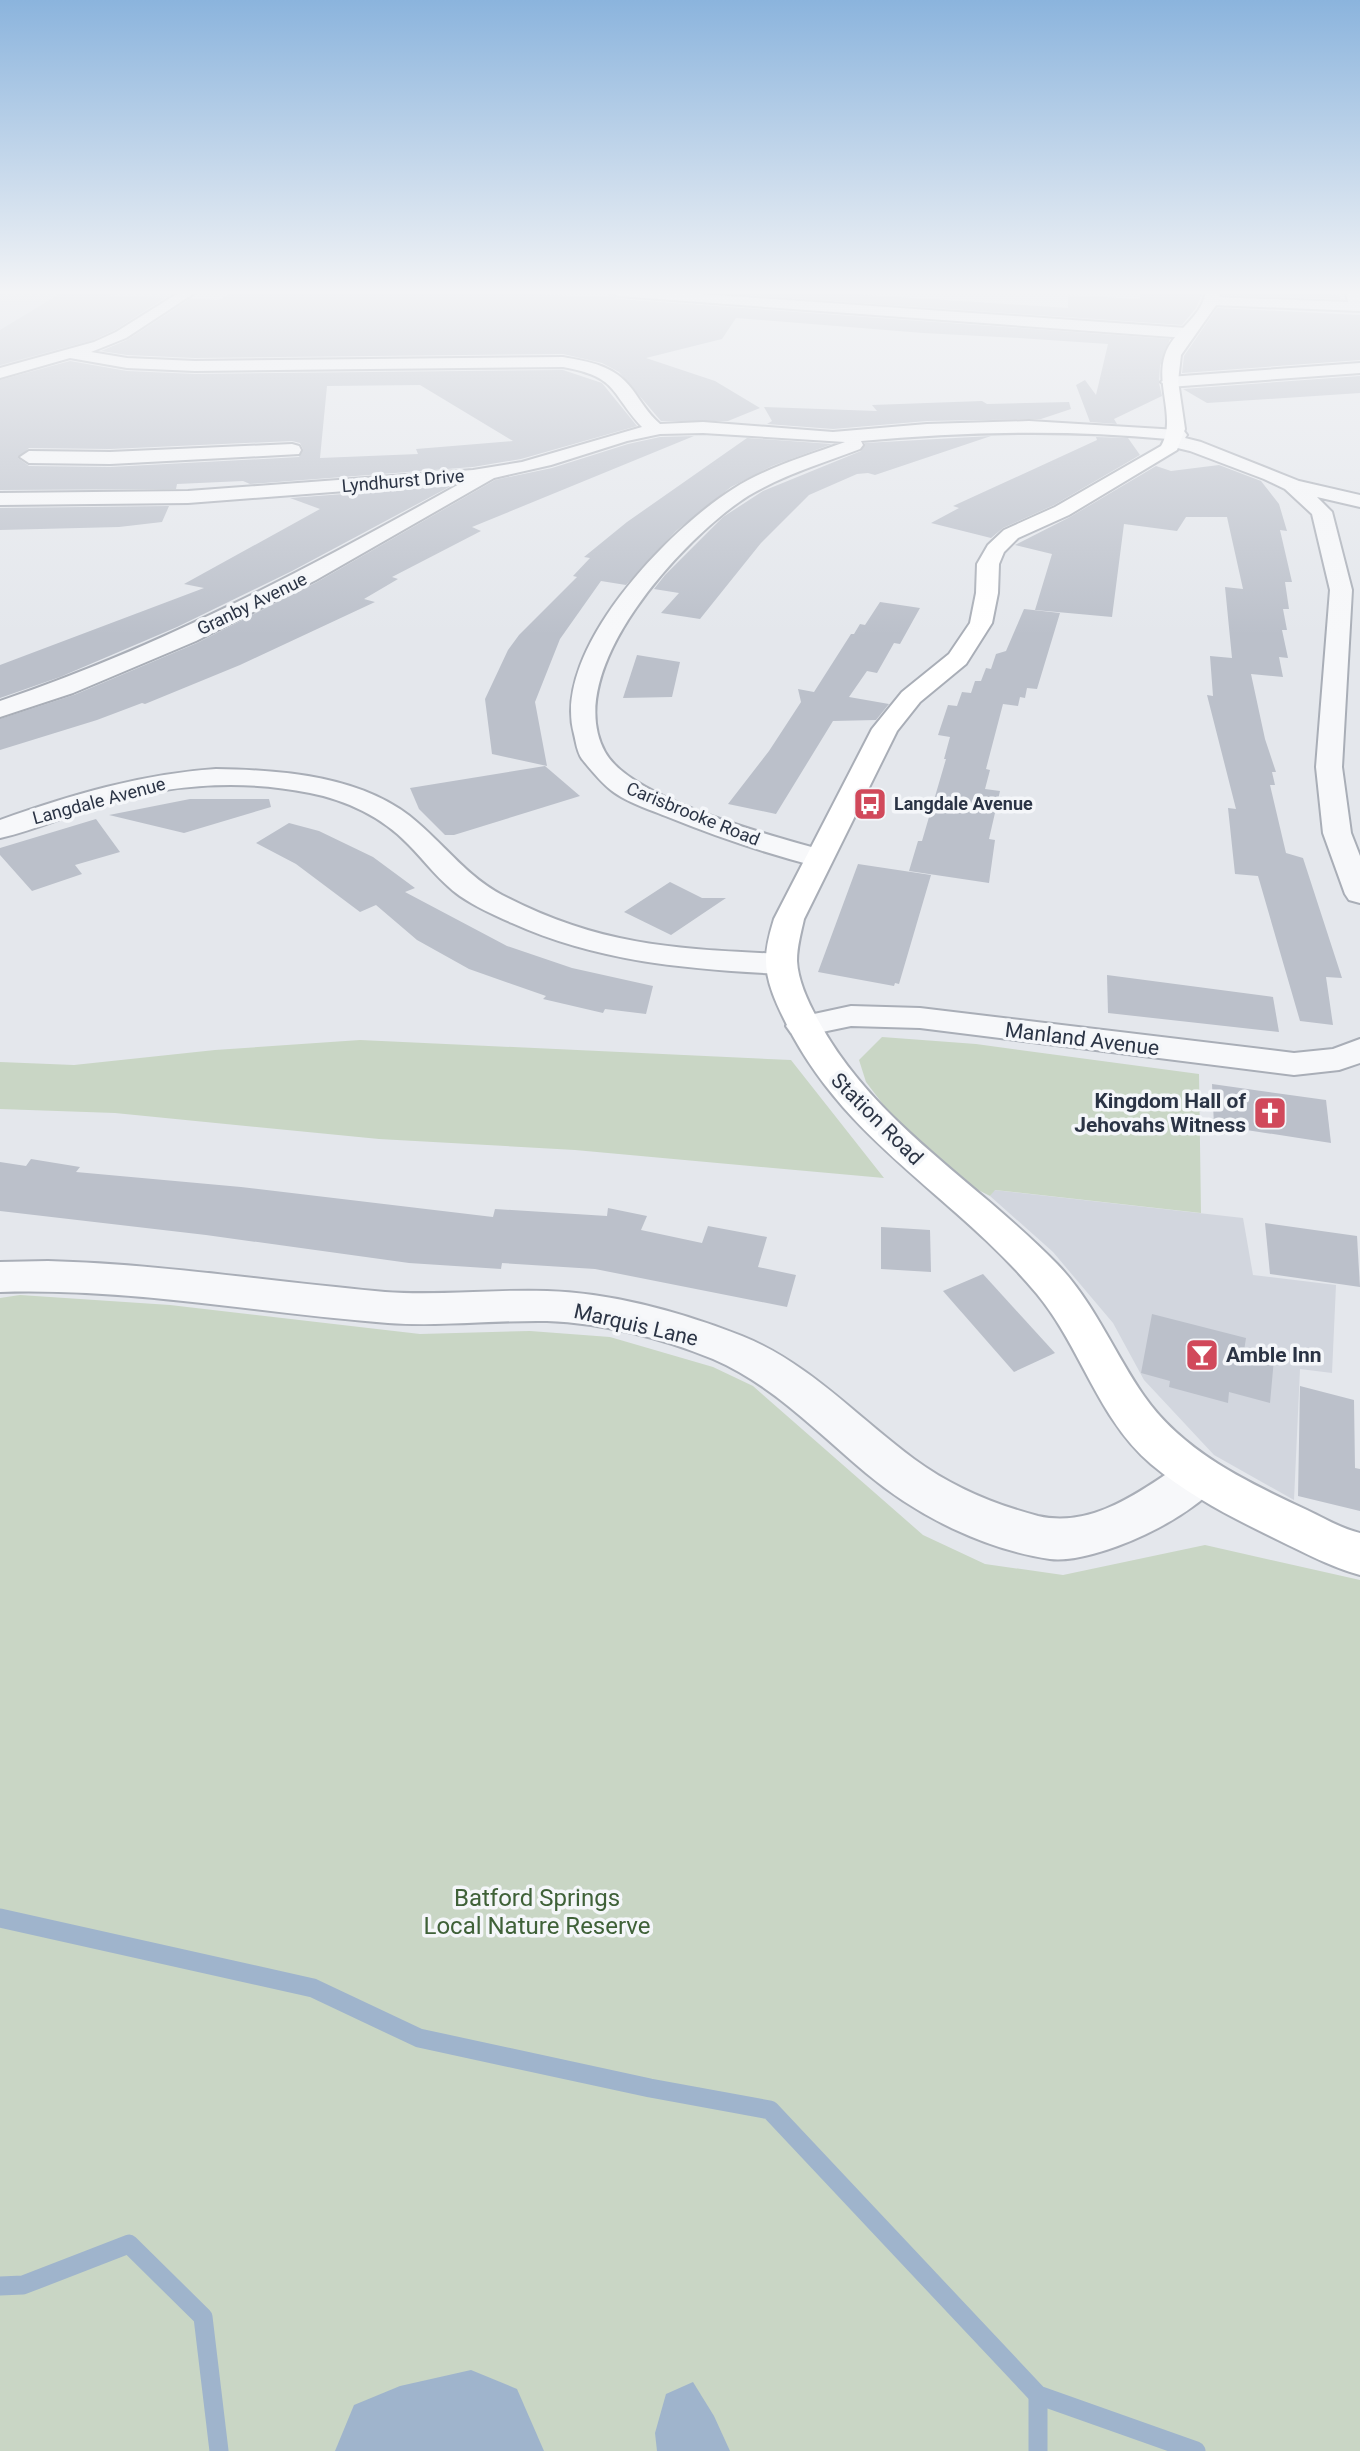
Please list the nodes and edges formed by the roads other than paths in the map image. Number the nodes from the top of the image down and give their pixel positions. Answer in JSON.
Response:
{"nodes":[{"id":1,"x":633,"y":406,"type":"edge"},
{"id":2,"x":1172,"y":406,"type":"edge"},
{"id":3,"x":656,"y":429,"type":"junction"},
{"id":4,"x":883,"y":435,"type":"junction"},
{"id":5,"x":1176,"y":439,"type":"junction"},
{"id":6,"x":292,"y":450,"type":"dead end"},
{"id":7,"x":29,"y":457,"type":"dead end"},
{"id":8,"x":110,"y":458,"type":"junction"},
{"id":9,"x":492,"y":473,"type":"junction"},
{"id":10,"x":1292,"y":485,"type":"junction"},
{"id":11,"x":0,"y":499,"type":"edge"},
{"id":12,"x":79,"y":500,"type":"junction"},
{"id":13,"x":1360,"y":502,"type":"edge"},
{"id":14,"x":1322,"y":512,"type":"junction"},
{"id":15,"x":0,"y":709,"type":"edge"},
{"id":16,"x":0,"y":830,"type":"edge"},
{"id":17,"x":819,"y":858,"type":"junction"},
{"id":18,"x":1360,"y":894,"type":"edge"},
{"id":19,"x":781,"y":964,"type":"junction"},
{"id":20,"x":803,"y":1026,"type":"junction"},
{"id":21,"x":1353,"y":1062,"type":"edge"},
{"id":22,"x":0,"y":1277,"type":"edge"},
{"id":23,"x":1199,"y":1476,"type":"junction"},
{"id":24,"x":1360,"y":1554,"type":"edge"}],
"edges":[{"from":1,"to":3,"type":"street"},
{"from":2,"to":5,"type":"main road"},
{"from":3,"to":4,"type":"street","name":"Lyndhurst Drive"},
{"from":3,"to":9,"type":"street","name":"Lyndhurst Drive"},
{"from":4,"to":5,"type":"street","name":"Lyndhurst Drive"},
{"from":4,"to":17,"type":"street","name":"Carisbrooke Road"},
{"from":5,"to":10,"type":"street"},
{"from":5,"to":17,"type":"main road","name":"Station Road"},
{"from":6,"to":8,"type":"street"},
{"from":7,"to":8,"type":"street"},
{"from":8,"to":12,"type":"street"},
{"from":9,"to":12,"type":"street","name":"Lyndhurst Drive"},
{"from":9,"to":15,"type":"street","name":"Granby Avenue"},
{"from":10,"to":13,"type":"street"},
{"from":10,"to":14,"type":"street"},
{"from":11,"to":12,"type":"street","name":"Lyndhurst Drive"},
{"from":13,"to":14,"type":"street"},
{"from":14,"to":18,"type":"street"},
{"from":16,"to":19,"type":"street","name":"Langdale Avenue"},
{"from":17,"to":19,"type":"main road","name":"Station Road"},
{"from":19,"to":20,"type":"main road","name":"Station Road"},
{"from":20,"to":21,"type":"street","name":"Manland Avenue"},
{"from":20,"to":23,"type":"main road","name":"Station Road"},
{"from":22,"to":23,"type":"street","name":"Marquis Lane"},
{"from":23,"to":24,"type":"main road","name":"Station Road"}]}
